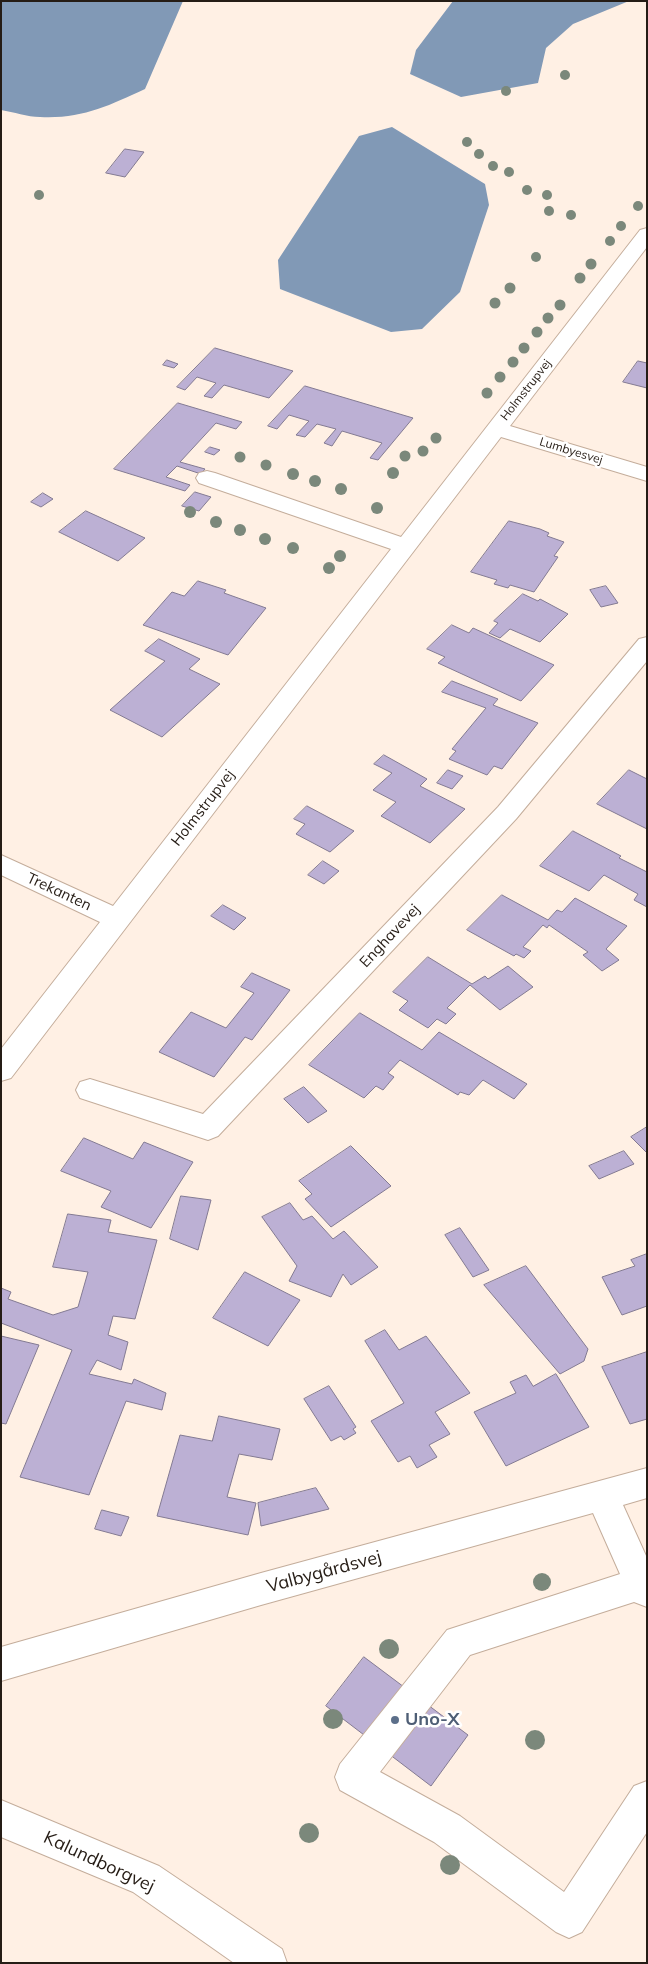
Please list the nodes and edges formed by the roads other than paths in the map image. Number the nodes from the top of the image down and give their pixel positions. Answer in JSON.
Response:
{"nodes":[{"id":1,"x":647,"y":234,"type":"edge"},
{"id":2,"x":496,"y":429,"type":"junction"},
{"id":3,"x":647,"y":474,"type":"edge"},
{"id":4,"x":207,"y":478,"type":"dead end"},
{"id":5,"x":405,"y":546,"type":"junction"},
{"id":6,"x":647,"y":645,"type":"edge"},
{"id":7,"x":1,"y":864,"type":"edge"},
{"id":8,"x":117,"y":919,"type":"junction"},
{"id":9,"x":1,"y":1070,"type":"edge"},
{"id":10,"x":90,"y":1090,"type":"dead end"},
{"id":11,"x":647,"y":1483,"type":"edge"},
{"id":12,"x":602,"y":1496,"type":"junction"},
{"id":13,"x":644,"y":1587,"type":"edge"},
{"id":14,"x":1,"y":1664,"type":"edge"},
{"id":15,"x":647,"y":1799,"type":"edge"},
{"id":16,"x":1,"y":1818,"type":"edge"},
{"id":17,"x":247,"y":1957,"type":"edge"}],
"edges":[{"from":1,"to":2,"type":"street","name":"Holmstrupvej"},
{"from":2,"to":3,"type":"street","name":"Lumbyesvej"},
{"from":2,"to":5,"type":"street","name":"Holmstrupvej"},
{"from":4,"to":5,"type":"street"},
{"from":5,"to":8,"type":"street","name":"Holmstrupvej"},
{"from":6,"to":10,"type":"street","name":"Enghavevej"},
{"from":7,"to":8,"type":"street","name":"Trekanten"},
{"from":8,"to":9,"type":"street","name":"Holmstrupvej"},
{"from":11,"to":12,"type":"street","name":"Valbygårdsvej"},
{"from":12,"to":13,"type":"street"},
{"from":12,"to":14,"type":"street","name":"Valbygårdsvej"},
{"from":13,"to":15,"type":"street"},
{"from":16,"to":17,"type":"street","name":"Kalundborgvej"}]}
